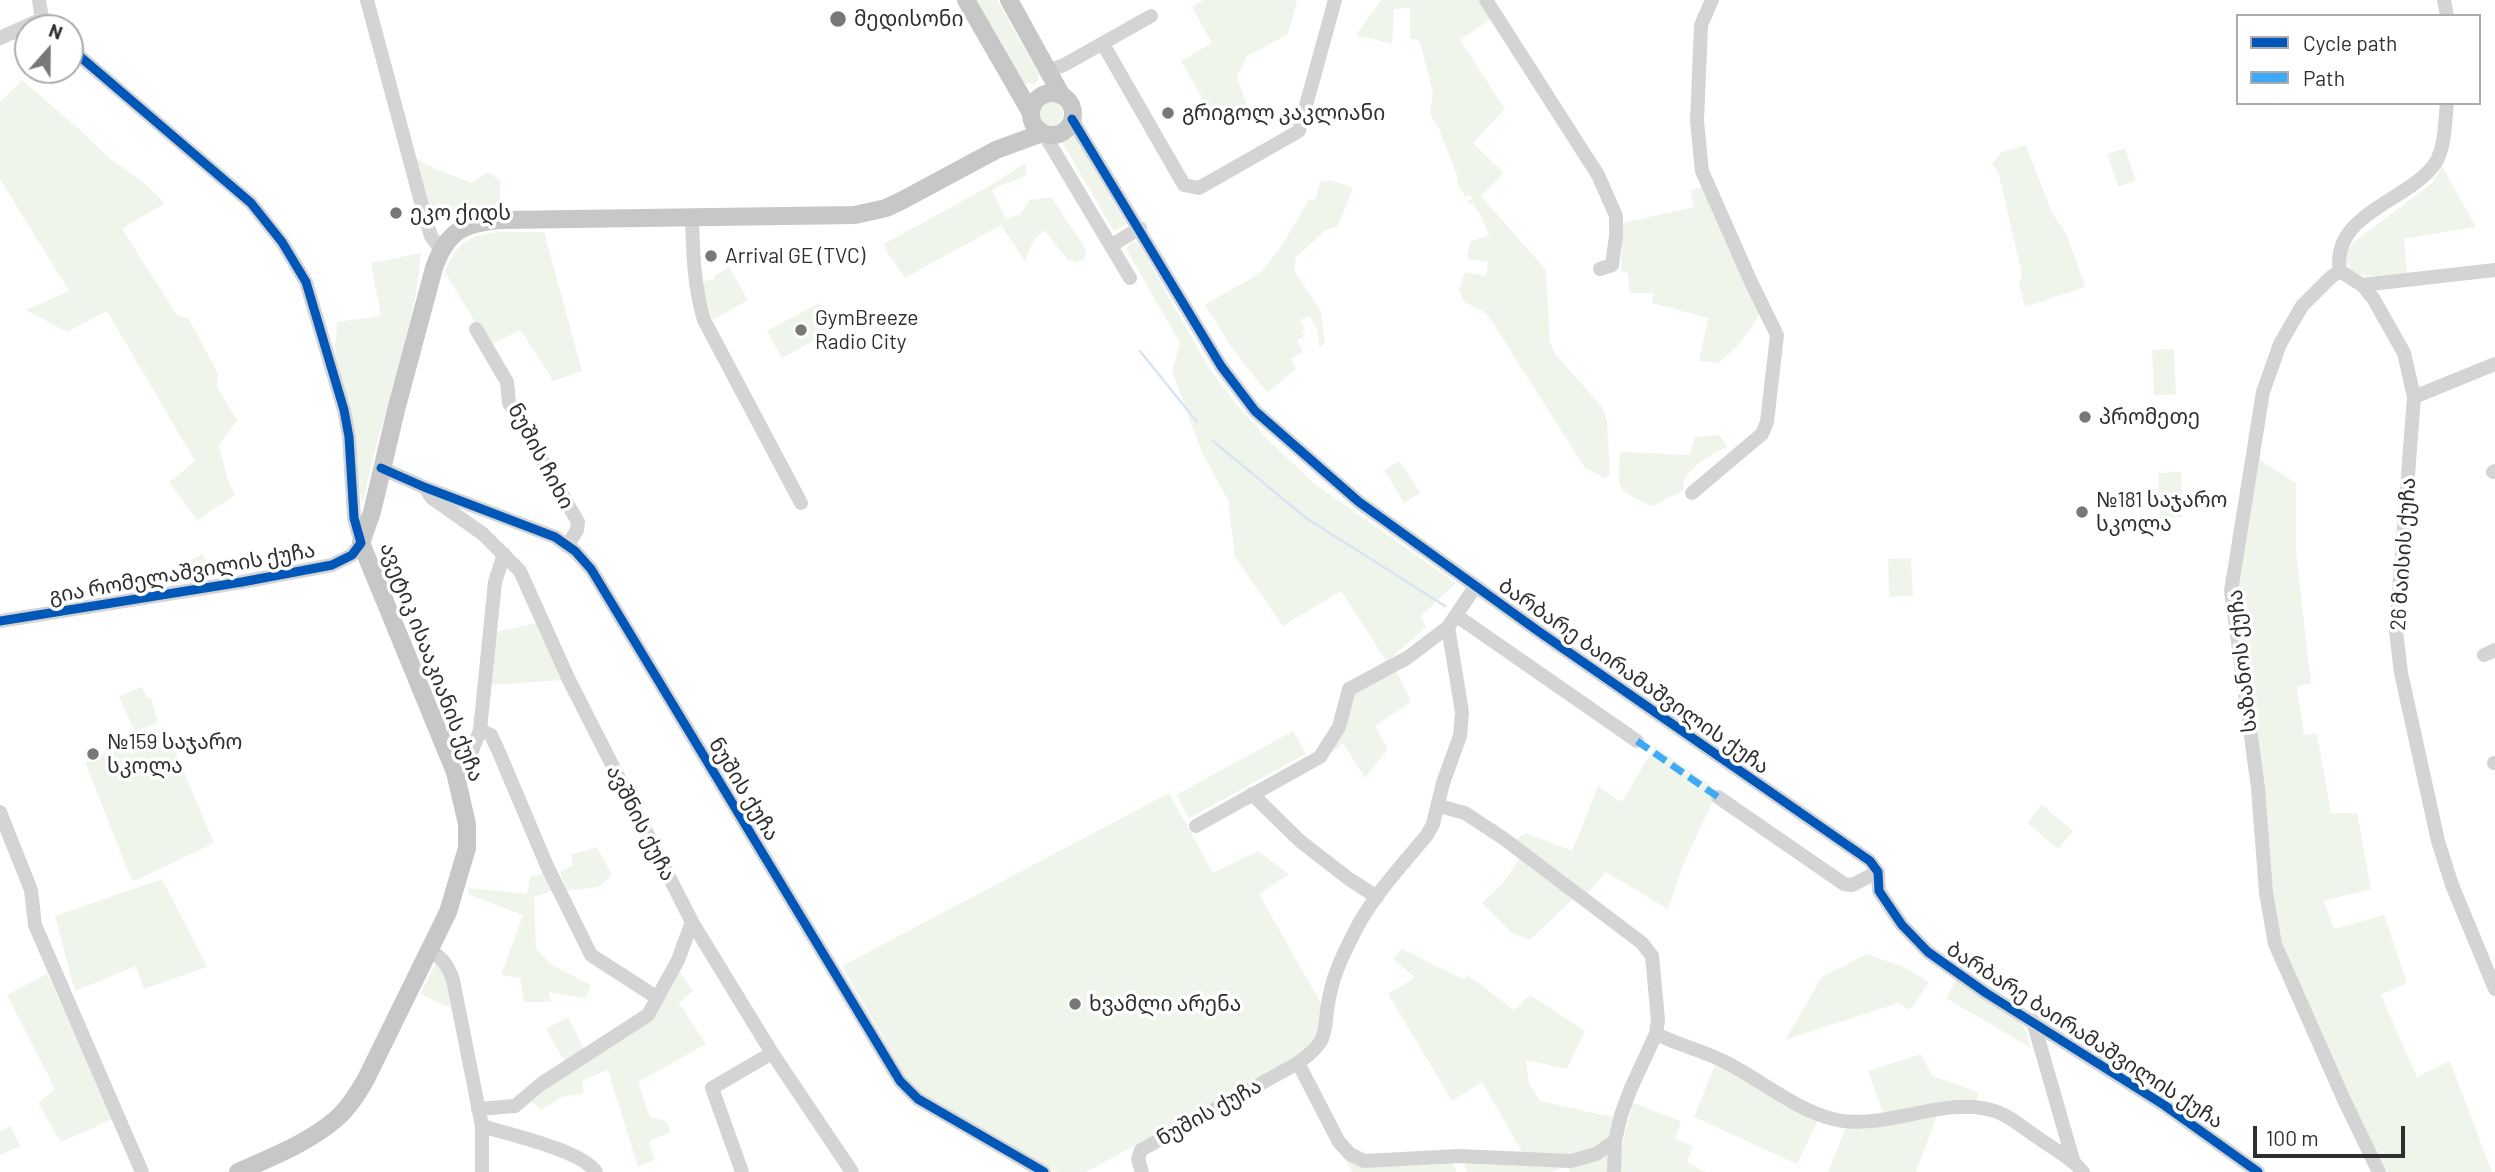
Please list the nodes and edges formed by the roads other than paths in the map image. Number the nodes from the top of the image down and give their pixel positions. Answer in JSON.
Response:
{"nodes":[{"id":1,"x":367,"y":0,"type":"edge"},
{"id":2,"x":966,"y":0,"type":"edge"},
{"id":3,"x":1009,"y":0,"type":"edge"},
{"id":4,"x":1335,"y":0,"type":"edge"},
{"id":5,"x":1486,"y":0,"type":"edge"},
{"id":6,"x":1712,"y":0,"type":"edge"},
{"id":7,"x":1151,"y":16,"type":"dead end"},
{"id":8,"x":1103,"y":44,"type":"junction"},
{"id":9,"x":84,"y":60,"type":"edge"},
{"id":10,"x":1050,"y":71,"type":"junction"},
{"id":11,"x":1013,"y":82,"type":"junction"},
{"id":12,"x":1062,"y":96,"type":"junction"},
{"id":13,"x":2447,"y":105,"type":"edge"},
{"id":14,"x":1031,"y":114,"type":"junction"},
{"id":15,"x":1072,"y":119,"type":"junction"},
{"id":16,"x":1043,"y":133,"type":"junction"},
{"id":17,"x":996,"y":150,"type":"junction"},
{"id":18,"x":692,"y":218,"type":"junction"},
{"id":19,"x":1140,"y":228,"type":"junction"},
{"id":20,"x":1112,"y":245,"type":"junction"},
{"id":21,"x":440,"y":249,"type":"junction"},
{"id":22,"x":1600,"y":268,"type":"dead end"},
{"id":23,"x":2495,"y":270,"type":"edge"},
{"id":24,"x":2340,"y":271,"type":"junction"},
{"id":25,"x":1130,"y":278,"type":"dead end"},
{"id":26,"x":2362,"y":285,"type":"junction"},
{"id":27,"x":476,"y":329,"type":"dead end"},
{"id":28,"x":2495,"y":364,"type":"edge"},
{"id":29,"x":2414,"y":397,"type":"junction"},
{"id":30,"x":382,"y":468,"type":"junction"},
{"id":31,"x":424,"y":487,"type":"junction"},
{"id":32,"x":1692,"y":493,"type":"dead end"},
{"id":33,"x":801,"y":503,"type":"dead end"},
{"id":34,"x":361,"y":543,"type":"junction"},
{"id":35,"x":567,"y":546,"type":"junction"},
{"id":36,"x":504,"y":554,"type":"junction"},
{"id":37,"x":1475,"y":587,"type":"junction"},
{"id":38,"x":0,"y":621,"type":"edge"},
{"id":39,"x":1453,"y":621,"type":"junction"},
{"id":40,"x":480,"y":730,"type":"junction"},
{"id":41,"x":1636,"y":741,"type":"dead end"},
{"id":42,"x":455,"y":772,"type":"junction"},
{"id":43,"x":1252,"y":794,"type":"junction"},
{"id":44,"x":1718,"y":797,"type":"dead end"},
{"id":45,"x":1439,"y":806,"type":"junction"},
{"id":46,"x":0,"y":812,"type":"edge"},
{"id":47,"x":1196,"y":826,"type":"dead end"},
{"id":48,"x":1878,"y":872,"type":"junction"},
{"id":49,"x":1377,"y":897,"type":"junction"},
{"id":50,"x":692,"y":922,"type":"junction"},
{"id":51,"x":429,"y":951,"type":"junction"},
{"id":52,"x":2495,"y":989,"type":"edge"},
{"id":53,"x":656,"y":997,"type":"junction"},
{"id":54,"x":2033,"y":1021,"type":"junction"},
{"id":55,"x":1656,"y":1034,"type":"junction"},
{"id":56,"x":772,"y":1053,"type":"junction"},
{"id":57,"x":1298,"y":1063,"type":"junction"},
{"id":58,"x":478,"y":1109,"type":"junction"},
{"id":59,"x":482,"y":1126,"type":"junction"},
{"id":60,"x":1615,"y":1141,"type":"junction"},
{"id":61,"x":1455,"y":1156,"type":"junction"},
{"id":62,"x":2073,"y":1160,"type":"junction"},
{"id":63,"x":142,"y":1172,"type":"edge"},
{"id":64,"x":239,"y":1172,"type":"edge"},
{"id":65,"x":482,"y":1172,"type":"edge"},
{"id":66,"x":596,"y":1172,"type":"edge"},
{"id":67,"x":742,"y":1172,"type":"edge"},
{"id":68,"x":852,"y":1172,"type":"edge"},
{"id":69,"x":1044,"y":1172,"type":"edge"},
{"id":70,"x":1142,"y":1172,"type":"edge"},
{"id":71,"x":1461,"y":1172,"type":"edge"},
{"id":72,"x":1614,"y":1172,"type":"edge"},
{"id":73,"x":2082,"y":1172,"type":"edge"},
{"id":74,"x":2258,"y":1172,"type":"edge"},
{"id":75,"x":2379,"y":1172,"type":"edge"}],
"edges":[{"from":1,"to":21,"type":"street"},
{"from":2,"to":11,"type":"main road"},
{"from":3,"to":10,"type":"main road"},
{"from":4,"to":8,"type":"street"},
{"from":5,"to":22,"type":"street"},
{"from":6,"to":32,"type":"street"},
{"from":7,"to":8,"type":"street"},
{"from":8,"to":10,"type":"street"},
{"from":9,"to":34,"type":"street"},
{"from":10,"to":11,"type":"main road"},
{"from":10,"to":12,"type":"main road"},
{"from":11,"to":14,"type":"main road"},
{"from":12,"to":14,"type":"main road"},
{"from":12,"to":15,"type":"main road"},
{"from":13,"to":24,"type":"street"},
{"from":14,"to":16,"type":"main road"},
{"from":14,"to":17,"type":"main road"},
{"from":15,"to":16,"type":"main road"},
{"from":15,"to":19,"type":"street","name":"ბარბარე ბაირამაშვილის ქუჩა"},
{"from":16,"to":17,"type":"main road"},
{"from":16,"to":20,"type":"street"},
{"from":17,"to":18,"type":"main road"},
{"from":18,"to":21,"type":"main road"},
{"from":18,"to":33,"type":"street"},
{"from":19,"to":20,"type":"street"},
{"from":19,"to":37,"type":"street","name":"ბარბარე ბაირამაშვილის ქუჩა"},
{"from":20,"to":25,"type":"street"},
{"from":21,"to":30,"type":"main road","name":"ავეტიკ ისააკიანის ქუჩა"},
{"from":23,"to":26,"type":"street"},
{"from":24,"to":26,"type":"street"},
{"from":24,"to":75,"type":"street","name":"საზანოს ქუჩა"},
{"from":26,"to":29,"type":"street","name":"26 მაისის ქუჩა"},
{"from":27,"to":35,"type":"street","name":"ნუშის ჩიხი"},
{"from":28,"to":29,"type":"street"},
{"from":29,"to":52,"type":"street","name":"26 მაისის ქუჩა"},
{"from":30,"to":31,"type":"street","name":"ნუშის ქუჩა"},
{"from":30,"to":34,"type":"main road","name":"ავეტიკ ისააკიანის ქუჩა"},
{"from":31,"to":35,"type":"street","name":"ნუშის ქუჩა"},
{"from":31,"to":36,"type":"street","name":"ავშნის ქუჩა"},
{"from":34,"to":38,"type":"street","name":"გია რომელაშვილის ქუჩა"},
{"from":34,"to":42,"type":"main road","name":"ავეტიკ ისააკიანის ქუჩა"},
{"from":35,"to":69,"type":"street","name":"ნუშის ქუჩა"},
{"from":36,"to":40,"type":"street"},
{"from":36,"to":50,"type":"street","name":"ავშნის ქუჩა"},
{"from":37,"to":39,"type":"street"},
{"from":37,"to":48,"type":"street","name":"ბარბარე ბაირამაშვილის ქუჩა"},
{"from":39,"to":41,"type":"street"},
{"from":39,"to":43,"type":"street"},
{"from":39,"to":45,"type":"street"},
{"from":40,"to":42,"type":"street"},
{"from":40,"to":53,"type":"street"},
{"from":42,"to":51,"type":"main road","name":"ავეტიკ ისააკიანის ქუჩა"},
{"from":43,"to":47,"type":"street"},
{"from":43,"to":49,"type":"street"},
{"from":44,"to":48,"type":"street"},
{"from":45,"to":49,"type":"street"},
{"from":45,"to":55,"type":"street"},
{"from":46,"to":63,"type":"street"},
{"from":48,"to":54,"type":"street","name":"ბარბარე ბაირამაშვილის ქუჩა"},
{"from":49,"to":57,"type":"street"},
{"from":50,"to":53,"type":"street"},
{"from":50,"to":56,"type":"street","name":"ავშნის ქუჩა"},
{"from":51,"to":58,"type":"street"},
{"from":51,"to":64,"type":"main road","name":"ავეტიკ ისააკიანის ქუჩა"},
{"from":53,"to":58,"type":"street"},
{"from":54,"to":62,"type":"street"},
{"from":54,"to":74,"type":"street","name":"ბარბარე ბაირამაშვილის ქუჩა"},
{"from":55,"to":60,"type":"street"},
{"from":55,"to":62,"type":"street"},
{"from":56,"to":67,"type":"street"},
{"from":56,"to":68,"type":"street","name":"ავშნის ქუჩა"},
{"from":57,"to":61,"type":"street"},
{"from":57,"to":70,"type":"street","name":"ნუშის ქუჩა"},
{"from":58,"to":59,"type":"street"},
{"from":59,"to":65,"type":"street"},
{"from":59,"to":66,"type":"street"},
{"from":60,"to":61,"type":"street"},
{"from":60,"to":72,"type":"street"},
{"from":61,"to":71,"type":"street"},
{"from":62,"to":73,"type":"street"}]}
